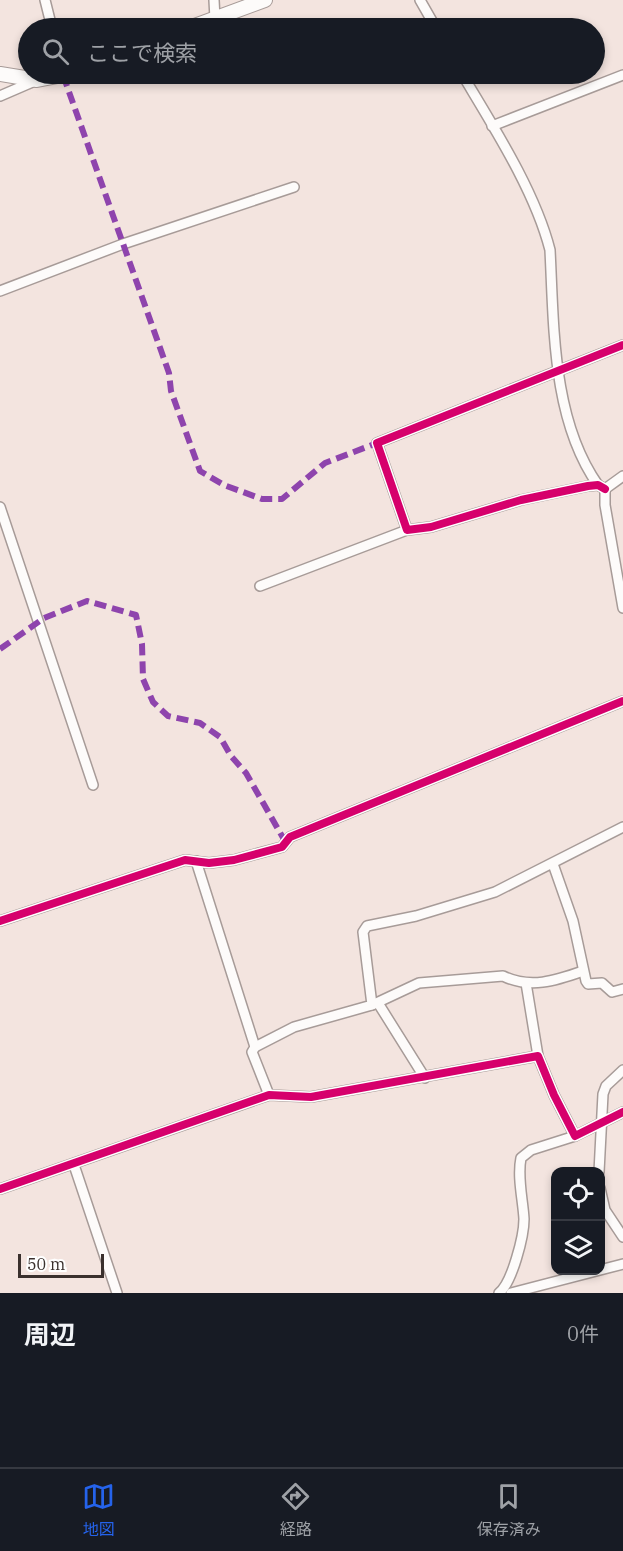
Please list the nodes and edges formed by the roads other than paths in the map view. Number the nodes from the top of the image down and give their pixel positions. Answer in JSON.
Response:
{"nodes":[{"id":1,"x":45,"y":0,"type":"edge"},
{"id":2,"x":214,"y":0,"type":"edge"},
{"id":3,"x":265,"y":0,"type":"edge"},
{"id":4,"x":420,"y":0,"type":"edge"},
{"id":5,"x":50,"y":18,"type":"edge"},
{"id":6,"x":214,"y":18,"type":"edge"},
{"id":7,"x":217,"y":18,"type":"edge"},
{"id":8,"x":430,"y":18,"type":"edge"},
{"id":9,"x":0,"y":74,"type":"edge"},
{"id":10,"x":623,"y":75,"type":"edge"},
{"id":11,"x":18,"y":77,"type":"edge"},
{"id":12,"x":605,"y":82,"type":"edge"},
{"id":13,"x":27,"y":84,"type":"edge"},
{"id":14,"x":468,"y":84,"type":"edge"},
{"id":15,"x":600,"y":84,"type":"edge"},
{"id":16,"x":0,"y":96,"type":"edge"},
{"id":17,"x":492,"y":126,"type":"junction"},
{"id":18,"x":294,"y":187,"type":"dead end"},
{"id":19,"x":0,"y":291,"type":"edge"},
{"id":20,"x":623,"y":345,"type":"edge"},
{"id":21,"x":559,"y":370,"type":"junction"},
{"id":22,"x":623,"y":476,"type":"edge"},
{"id":23,"x":602,"y":487,"type":"junction"},
{"id":24,"x":0,"y":507,"type":"edge"},
{"id":25,"x":407,"y":530,"type":"junction"},
{"id":26,"x":260,"y":586,"type":"dead end"},
{"id":27,"x":623,"y":608,"type":"edge"},
{"id":28,"x":623,"y":700,"type":"edge"},
{"id":29,"x":93,"y":785,"type":"dead end"},
{"id":30,"x":623,"y":827,"type":"edge"},
{"id":31,"x":196,"y":861,"type":"junction"},
{"id":32,"x":553,"y":864,"type":"junction"},
{"id":33,"x":0,"y":921,"type":"edge"},
{"id":34,"x":583,"y":971,"type":"junction"},
{"id":35,"x":526,"y":983,"type":"junction"},
{"id":36,"x":623,"y":989,"type":"edge"},
{"id":37,"x":375,"y":1004,"type":"junction"},
{"id":38,"x":255,"y":1047,"type":"junction"},
{"id":39,"x":538,"y":1056,"type":"junction"},
{"id":40,"x":623,"y":1070,"type":"edge"},
{"id":41,"x":425,"y":1078,"type":"junction"},
{"id":42,"x":269,"y":1095,"type":"junction"},
{"id":43,"x":623,"y":1112,"type":"edge"},
{"id":44,"x":603,"y":1122,"type":"junction"},
{"id":45,"x":575,"y":1136,"type":"junction"},
{"id":46,"x":74,"y":1165,"type":"junction"},
{"id":47,"x":599,"y":1167,"type":"edge"},
{"id":48,"x":0,"y":1189,"type":"edge"},
{"id":49,"x":605,"y":1210,"type":"edge"},
{"id":50,"x":623,"y":1237,"type":"edge"},
{"id":51,"x":623,"y":1264,"type":"edge"},
{"id":52,"x":117,"y":1293,"type":"edge"},
{"id":53,"x":499,"y":1293,"type":"edge"},
{"id":54,"x":512,"y":1293,"type":"edge"}],
"edges":[{"from":1,"to":5,"type":"street"},
{"from":2,"to":6,"type":"street"},
{"from":3,"to":7,"type":"main road"},
{"from":4,"to":8,"type":"street"},
{"from":9,"to":11,"type":"main road"},
{"from":10,"to":12,"type":"street"},
{"from":13,"to":16,"type":"street"},
{"from":14,"to":17,"type":"street"},
{"from":15,"to":17,"type":"street"},
{"from":17,"to":21,"type":"street"},
{"from":18,"to":19,"type":"street"},
{"from":20,"to":21,"type":"street"},
{"from":21,"to":23,"type":"street"},
{"from":21,"to":25,"type":"street"},
{"from":22,"to":23,"type":"street"},
{"from":23,"to":25,"type":"street"},
{"from":23,"to":27,"type":"street"},
{"from":24,"to":29,"type":"street"},
{"from":25,"to":26,"type":"street"},
{"from":28,"to":31,"type":"street"},
{"from":30,"to":32,"type":"street"},
{"from":31,"to":33,"type":"street"},
{"from":31,"to":38,"type":"street"},
{"from":32,"to":34,"type":"street"},
{"from":32,"to":37,"type":"street"},
{"from":34,"to":35,"type":"street"},
{"from":34,"to":36,"type":"street"},
{"from":35,"to":37,"type":"street"},
{"from":35,"to":39,"type":"street"},
{"from":37,"to":38,"type":"street"},
{"from":37,"to":41,"type":"street"},
{"from":38,"to":42,"type":"street"},
{"from":39,"to":41,"type":"street"},
{"from":39,"to":45,"type":"street"},
{"from":40,"to":44,"type":"street"},
{"from":41,"to":42,"type":"street"},
{"from":42,"to":46,"type":"street"},
{"from":43,"to":44,"type":"street"},
{"from":44,"to":45,"type":"street"},
{"from":44,"to":47,"type":"street"},
{"from":45,"to":53,"type":"street"},
{"from":46,"to":48,"type":"street"},
{"from":46,"to":52,"type":"street"},
{"from":49,"to":50,"type":"street"},
{"from":51,"to":54,"type":"street"}]}
